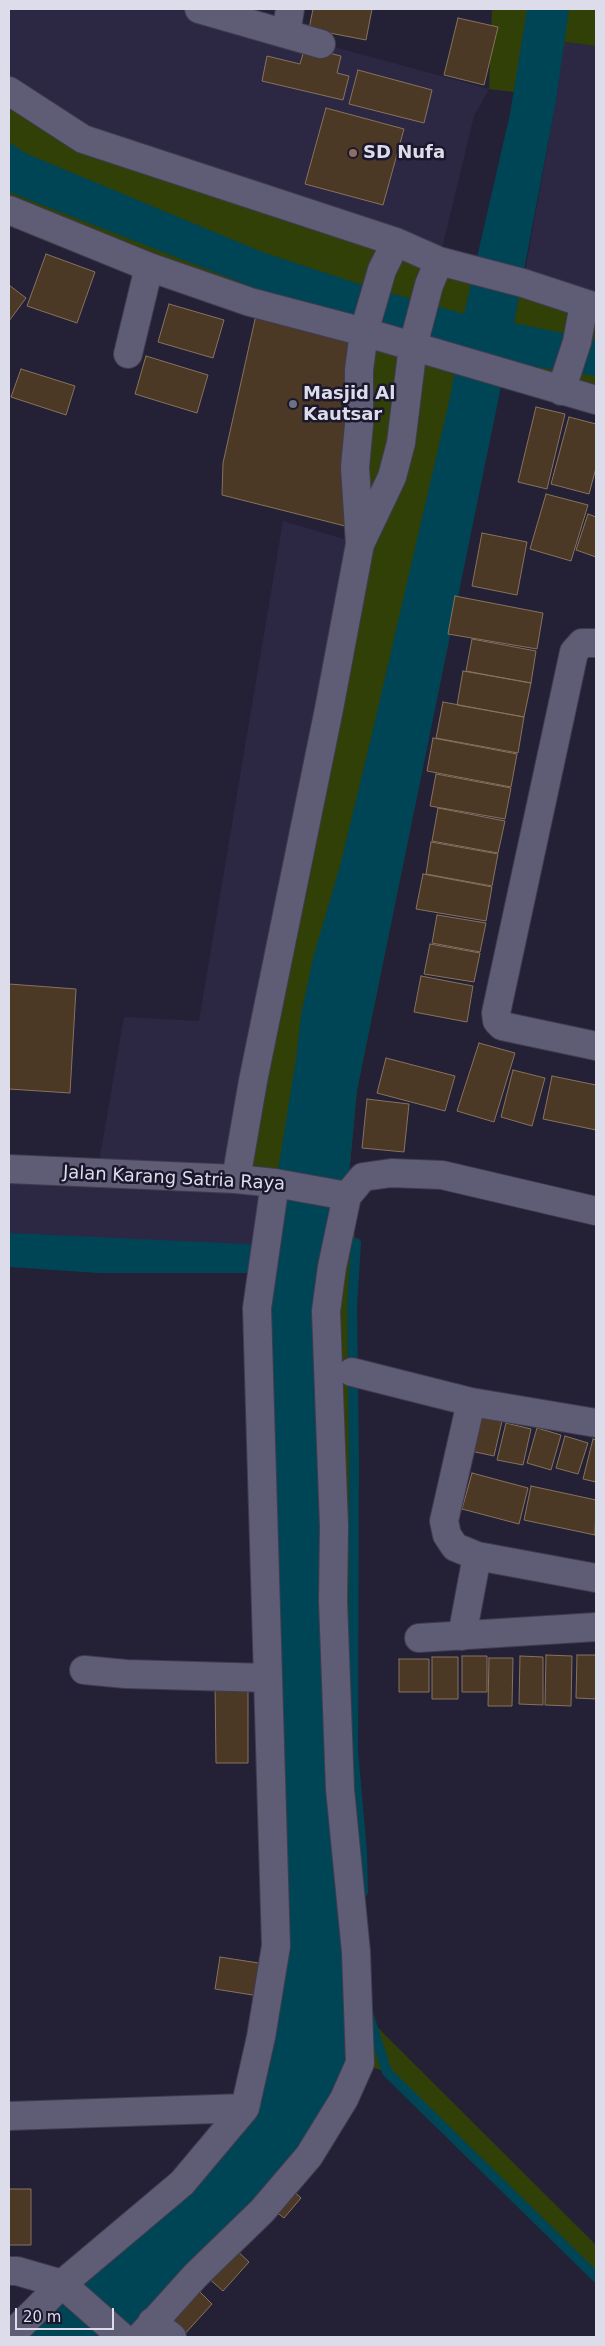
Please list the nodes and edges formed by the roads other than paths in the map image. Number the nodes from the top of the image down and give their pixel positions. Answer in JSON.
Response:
{"nodes":[{"id":1,"x":199,"y":9,"type":"edge"},
{"id":2,"x":288,"y":21,"type":"edge"},
{"id":3,"x":321,"y":44,"type":"dead end"},
{"id":4,"x":9,"y":91,"type":"edge"},
{"id":5,"x":9,"y":210,"type":"edge"},
{"id":6,"x":396,"y":242,"type":"junction"},
{"id":7,"x":149,"y":267,"type":"junction"},
{"id":8,"x":434,"y":273,"type":"junction"},
{"id":9,"x":590,"y":305,"type":"edge"},
{"id":10,"x":366,"y":325,"type":"junction"},
{"id":11,"x":416,"y":337,"type":"junction"},
{"id":12,"x":128,"y":354,"type":"dead end"},
{"id":13,"x":564,"y":382,"type":"junction"},
{"id":14,"x":596,"y":400,"type":"edge"},
{"id":15,"x":360,"y":544,"type":"junction"},
{"id":16,"x":596,"y":643,"type":"edge"},
{"id":17,"x":596,"y":1046,"type":"edge"},
{"id":18,"x":9,"y":1169,"type":"edge"},
{"id":19,"x":236,"y":1179,"type":"junction"},
{"id":20,"x":275,"y":1183,"type":"junction"},
{"id":21,"x":348,"y":1196,"type":"junction"},
{"id":22,"x":596,"y":1211,"type":"edge"},
{"id":23,"x":352,"y":1372,"type":"dead end"},
{"id":24,"x":471,"y":1402,"type":"junction"},
{"id":25,"x":596,"y":1423,"type":"edge"},
{"id":26,"x":477,"y":1556,"type":"junction"},
{"id":27,"x":596,"y":1578,"type":"edge"},
{"id":28,"x":596,"y":1627,"type":"edge"},
{"id":29,"x":462,"y":1636,"type":"junction"},
{"id":30,"x":419,"y":1638,"type":"dead end"},
{"id":31,"x":84,"y":1670,"type":"dead end"},
{"id":32,"x":268,"y":1678,"type":"junction"},
{"id":33,"x":245,"y":2108,"type":"junction"},
{"id":34,"x":9,"y":2116,"type":"edge"},
{"id":35,"x":9,"y":2271,"type":"edge"},
{"id":36,"x":62,"y":2284,"type":"junction"},
{"id":37,"x":155,"y":2332,"type":"edge"},
{"id":38,"x":9,"y":2337,"type":"edge"},
{"id":39,"x":122,"y":2337,"type":"edge"}],
"edges":[{"from":1,"to":2,"type":"street"},
{"from":2,"to":3,"type":"street"},
{"from":4,"to":6,"type":"street"},
{"from":5,"to":7,"type":"street"},
{"from":6,"to":8,"type":"street"},
{"from":6,"to":10,"type":"street"},
{"from":7,"to":10,"type":"street"},
{"from":7,"to":12,"type":"street"},
{"from":8,"to":9,"type":"street"},
{"from":8,"to":11,"type":"street"},
{"from":9,"to":13,"type":"street"},
{"from":10,"to":11,"type":"street"},
{"from":10,"to":15,"type":"street"},
{"from":11,"to":13,"type":"street"},
{"from":11,"to":15,"type":"street"},
{"from":13,"to":14,"type":"street"},
{"from":15,"to":19,"type":"street"},
{"from":16,"to":17,"type":"street"},
{"from":18,"to":19,"type":"street","name":"Jalan Karang Satria Raya"},
{"from":19,"to":20,"type":"street","name":"Jalan Karang Satria Raya"},
{"from":20,"to":21,"type":"street","name":"Jalan Karang Satria Raya"},
{"from":20,"to":32,"type":"street"},
{"from":21,"to":22,"type":"street"},
{"from":21,"to":37,"type":"street"},
{"from":23,"to":24,"type":"street"},
{"from":24,"to":25,"type":"street"},
{"from":24,"to":26,"type":"street"},
{"from":26,"to":27,"type":"street"},
{"from":26,"to":29,"type":"street"},
{"from":28,"to":29,"type":"street"},
{"from":29,"to":30,"type":"street"},
{"from":31,"to":32,"type":"street"},
{"from":32,"to":33,"type":"street"},
{"from":33,"to":34,"type":"street"},
{"from":33,"to":36,"type":"street"},
{"from":35,"to":36,"type":"street"},
{"from":36,"to":38,"type":"street"},
{"from":36,"to":39,"type":"street"}]}
